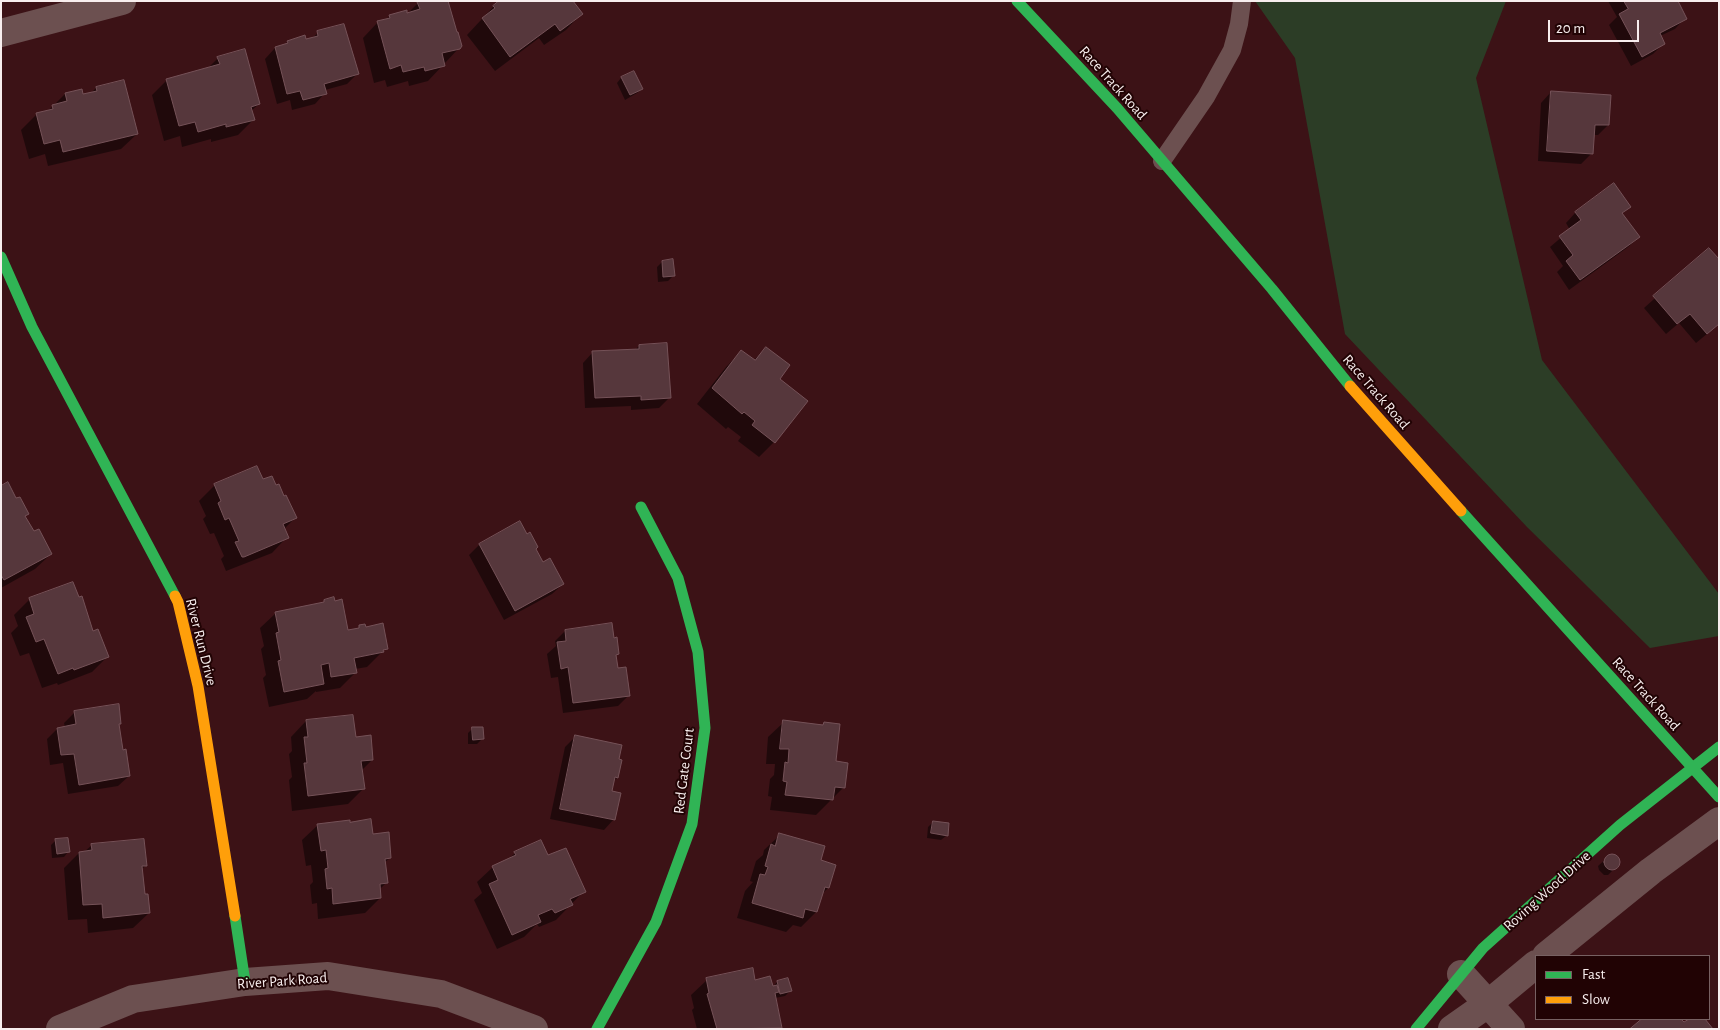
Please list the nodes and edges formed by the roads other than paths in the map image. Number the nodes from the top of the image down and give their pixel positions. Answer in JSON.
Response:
{"nodes":[{"id":1,"x":122,"y":1,"type":"edge"},
{"id":2,"x":1017,"y":1,"type":"edge"},
{"id":3,"x":1242,"y":1,"type":"edge"},
{"id":4,"x":1,"y":33,"type":"edge"},
{"id":5,"x":1162,"y":161,"type":"junction"},
{"id":6,"x":1,"y":257,"type":"edge"},
{"id":7,"x":640,"y":506,"type":"dead end"},
{"id":8,"x":1719,"y":747,"type":"edge"},
{"id":9,"x":1692,"y":768,"type":"junction"},
{"id":10,"x":1719,"y":797,"type":"edge"},
{"id":11,"x":1719,"y":821,"type":"edge"},
{"id":12,"x":1547,"y":955,"type":"edge"},
{"id":13,"x":1535,"y":965,"type":"edge"},
{"id":14,"x":1461,"y":974,"type":"junction"},
{"id":15,"x":245,"y":982,"type":"junction"},
{"id":16,"x":1489,"y":1003,"type":"junction"},
{"id":17,"x":60,"y":1029,"type":"edge"},
{"id":18,"x":534,"y":1029,"type":"edge"},
{"id":19,"x":597,"y":1029,"type":"edge"},
{"id":20,"x":1416,"y":1029,"type":"edge"},
{"id":21,"x":1452,"y":1029,"type":"edge"},
{"id":22,"x":1511,"y":1029,"type":"edge"}],
"edges":[{"from":1,"to":4,"type":"street"},
{"from":2,"to":5,"type":"street","name":"Race Track Road"},
{"from":3,"to":5,"type":"lane"},
{"from":5,"to":9,"type":"street","name":"Race Track Road"},
{"from":6,"to":15,"type":"street","name":"River Run Drive"},
{"from":7,"to":19,"type":"street","name":"Red Gate Court"},
{"from":8,"to":9,"type":"street","name":"Roving Wood Drive"},
{"from":9,"to":10,"type":"street","name":"Race Track Road"},
{"from":9,"to":14,"type":"street","name":"Roving Wood Drive"},
{"from":11,"to":12,"type":"street"},
{"from":13,"to":16,"type":"street"},
{"from":14,"to":16,"type":"street"},
{"from":14,"to":20,"type":"street","name":"Roving Wood Drive"},
{"from":15,"to":17,"type":"street","name":"River Park Road"},
{"from":15,"to":18,"type":"street","name":"River Park Road"},
{"from":16,"to":21,"type":"street"},
{"from":16,"to":22,"type":"street"}]}
